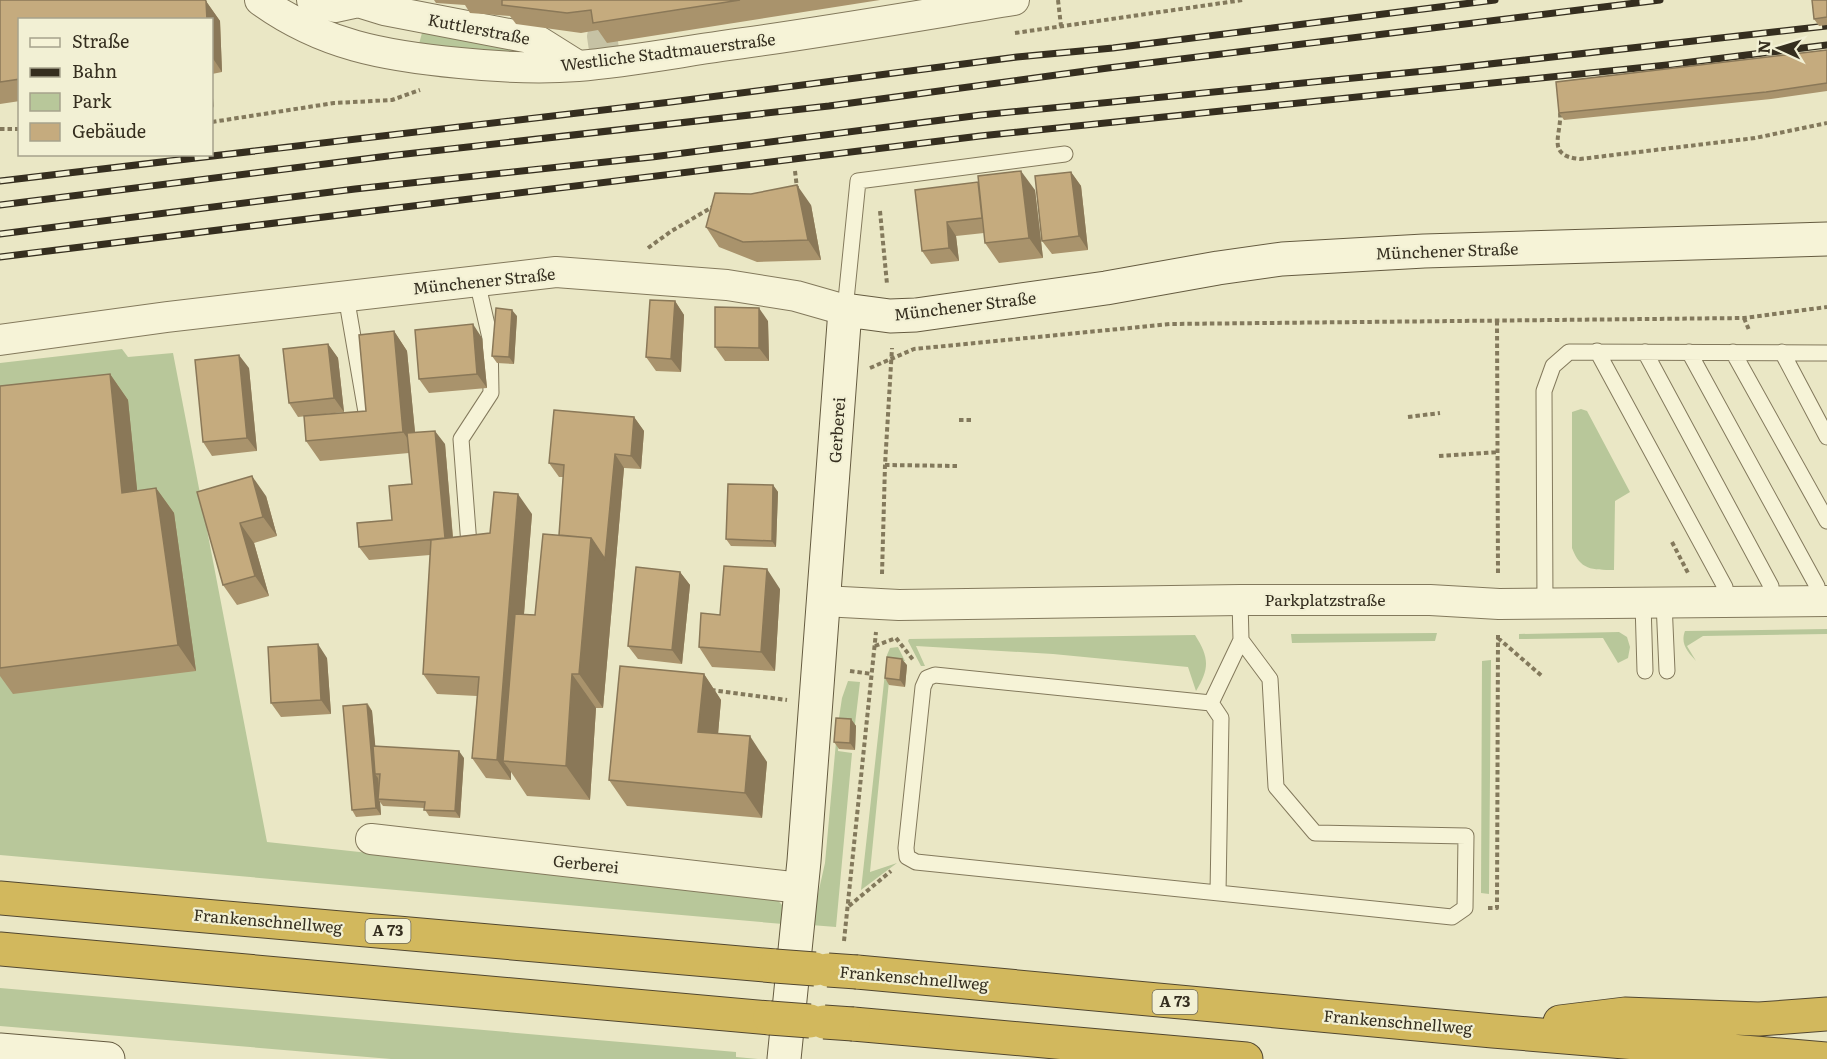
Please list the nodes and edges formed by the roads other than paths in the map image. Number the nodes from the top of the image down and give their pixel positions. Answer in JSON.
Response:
{"nodes":[{"id":1,"x":260,"y":0,"type":"edge"},
{"id":2,"x":312,"y":0,"type":"edge"},
{"id":3,"x":1014,"y":0,"type":"edge"},
{"id":4,"x":383,"y":5,"type":"edge"},
{"id":5,"x":578,"y":66,"type":"junction"},
{"id":6,"x":1065,"y":154,"type":"dead end"},
{"id":7,"x":1827,"y":239,"type":"edge"},
{"id":8,"x":477,"y":281,"type":"junction"},
{"id":9,"x":346,"y":296,"type":"junction"},
{"id":10,"x":845,"y":310,"type":"junction"},
{"id":11,"x":0,"y":340,"type":"edge"},
{"id":12,"x":1597,"y":351,"type":"junction"},
{"id":13,"x":1645,"y":352,"type":"junction"},
{"id":14,"x":1689,"y":352,"type":"junction"},
{"id":15,"x":1733,"y":352,"type":"junction"},
{"id":16,"x":1782,"y":352,"type":"junction"},
{"id":17,"x":1827,"y":353,"type":"edge"},
{"id":18,"x":351,"y":421,"type":"edge"},
{"id":19,"x":1827,"y":437,"type":"edge"},
{"id":20,"x":1827,"y":521,"type":"edge"},
{"id":21,"x":469,"y":545,"type":"edge"},
{"id":22,"x":1240,"y":600,"type":"junction"},
{"id":23,"x":823,"y":601,"type":"junction"},
{"id":24,"x":1822,"y":601,"type":"edge"},
{"id":25,"x":1654,"y":602,"type":"junction"},
{"id":26,"x":1725,"y":602,"type":"junction"},
{"id":27,"x":1771,"y":602,"type":"junction"},
{"id":28,"x":1545,"y":603,"type":"junction"},
{"id":29,"x":1240,"y":640,"type":"junction"},
{"id":30,"x":1645,"y":671,"type":"dead end"},
{"id":31,"x":1667,"y":671,"type":"dead end"},
{"id":32,"x":1211,"y":703,"type":"junction"},
{"id":33,"x":371,"y":839,"type":"dead end"},
{"id":34,"x":801,"y":888,"type":"junction"},
{"id":35,"x":1218,"y":893,"type":"junction"},
{"id":36,"x":0,"y":898,"type":"edge"},
{"id":37,"x":0,"y":949,"type":"edge"},
{"id":38,"x":1827,"y":1014,"type":"edge"},
{"id":39,"x":1492,"y":1031,"type":"junction"},
{"id":40,"x":0,"y":1050,"type":"edge"},
{"id":41,"x":108,"y":1059,"type":"edge"},
{"id":42,"x":784,"y":1059,"type":"edge"},
{"id":43,"x":1246,"y":1059,"type":"edge"},
{"id":44,"x":1827,"y":1059,"type":"edge"}],
"edges":[{"from":1,"to":5,"type":"street","name":"Westliche Stadtmauerstraße"},
{"from":2,"to":4,"type":"street"},
{"from":3,"to":5,"type":"street","name":"Westliche Stadtmauerstraße"},
{"from":4,"to":5,"type":"street","name":"Kuttlerstraße"},
{"from":6,"to":10,"type":"lane","name":"Gerberei"},
{"from":7,"to":10,"type":"main road","name":"Münchener Straße"},
{"from":8,"to":9,"type":"street","name":"Münchener Straße"},
{"from":8,"to":10,"type":"street","name":"Münchener Straße"},
{"from":8,"to":21,"type":"lane"},
{"from":9,"to":11,"type":"street","name":"Münchener Straße"},
{"from":9,"to":18,"type":"lane"},
{"from":10,"to":23,"type":"main road","name":"Gerberei"},
{"from":12,"to":13,"type":"lane"},
{"from":12,"to":26,"type":"lane"},
{"from":12,"to":28,"type":"lane"},
{"from":13,"to":14,"type":"lane"},
{"from":13,"to":27,"type":"lane"},
{"from":14,"to":15,"type":"lane"},
{"from":14,"to":24,"type":"lane"},
{"from":15,"to":16,"type":"lane"},
{"from":15,"to":20,"type":"lane"},
{"from":16,"to":17,"type":"lane"},
{"from":16,"to":19,"type":"lane"},
{"from":22,"to":23,"type":"street","name":"Parkplatzstraße"},
{"from":22,"to":28,"type":"street","name":"Parkplatzstraße"},
{"from":22,"to":29,"type":"lane"},
{"from":23,"to":34,"type":"main road","name":"Gerberei"},
{"from":24,"to":27,"type":"street","name":"Parkplatzstraße"},
{"from":25,"to":26,"type":"street","name":"Parkplatzstraße"},
{"from":25,"to":28,"type":"street","name":"Parkplatzstraße"},
{"from":25,"to":30,"type":"lane"},
{"from":25,"to":31,"type":"lane"},
{"from":26,"to":27,"type":"street","name":"Parkplatzstraße"},
{"from":29,"to":32,"type":"lane"},
{"from":29,"to":35,"type":"lane"},
{"from":32,"to":35,"type":"lane"},
{"from":32,"to":35,"type":"lane"},
{"from":33,"to":34,"type":"street","name":"Gerberei"},
{"from":34,"to":42,"type":"main road","name":"Gerberei"},
{"from":36,"to":39,"type":"highway","name":"Frankenschnellweg","number":"A 73","bridge":true},
{"from":37,"to":43,"type":"highway","bridge":true},
{"from":38,"to":39,"type":"highway"},
{"from":39,"to":44,"type":"highway","name":"Frankenschnellweg","number":"A 73"},
{"from":40,"to":41,"type":"main road"}]}
